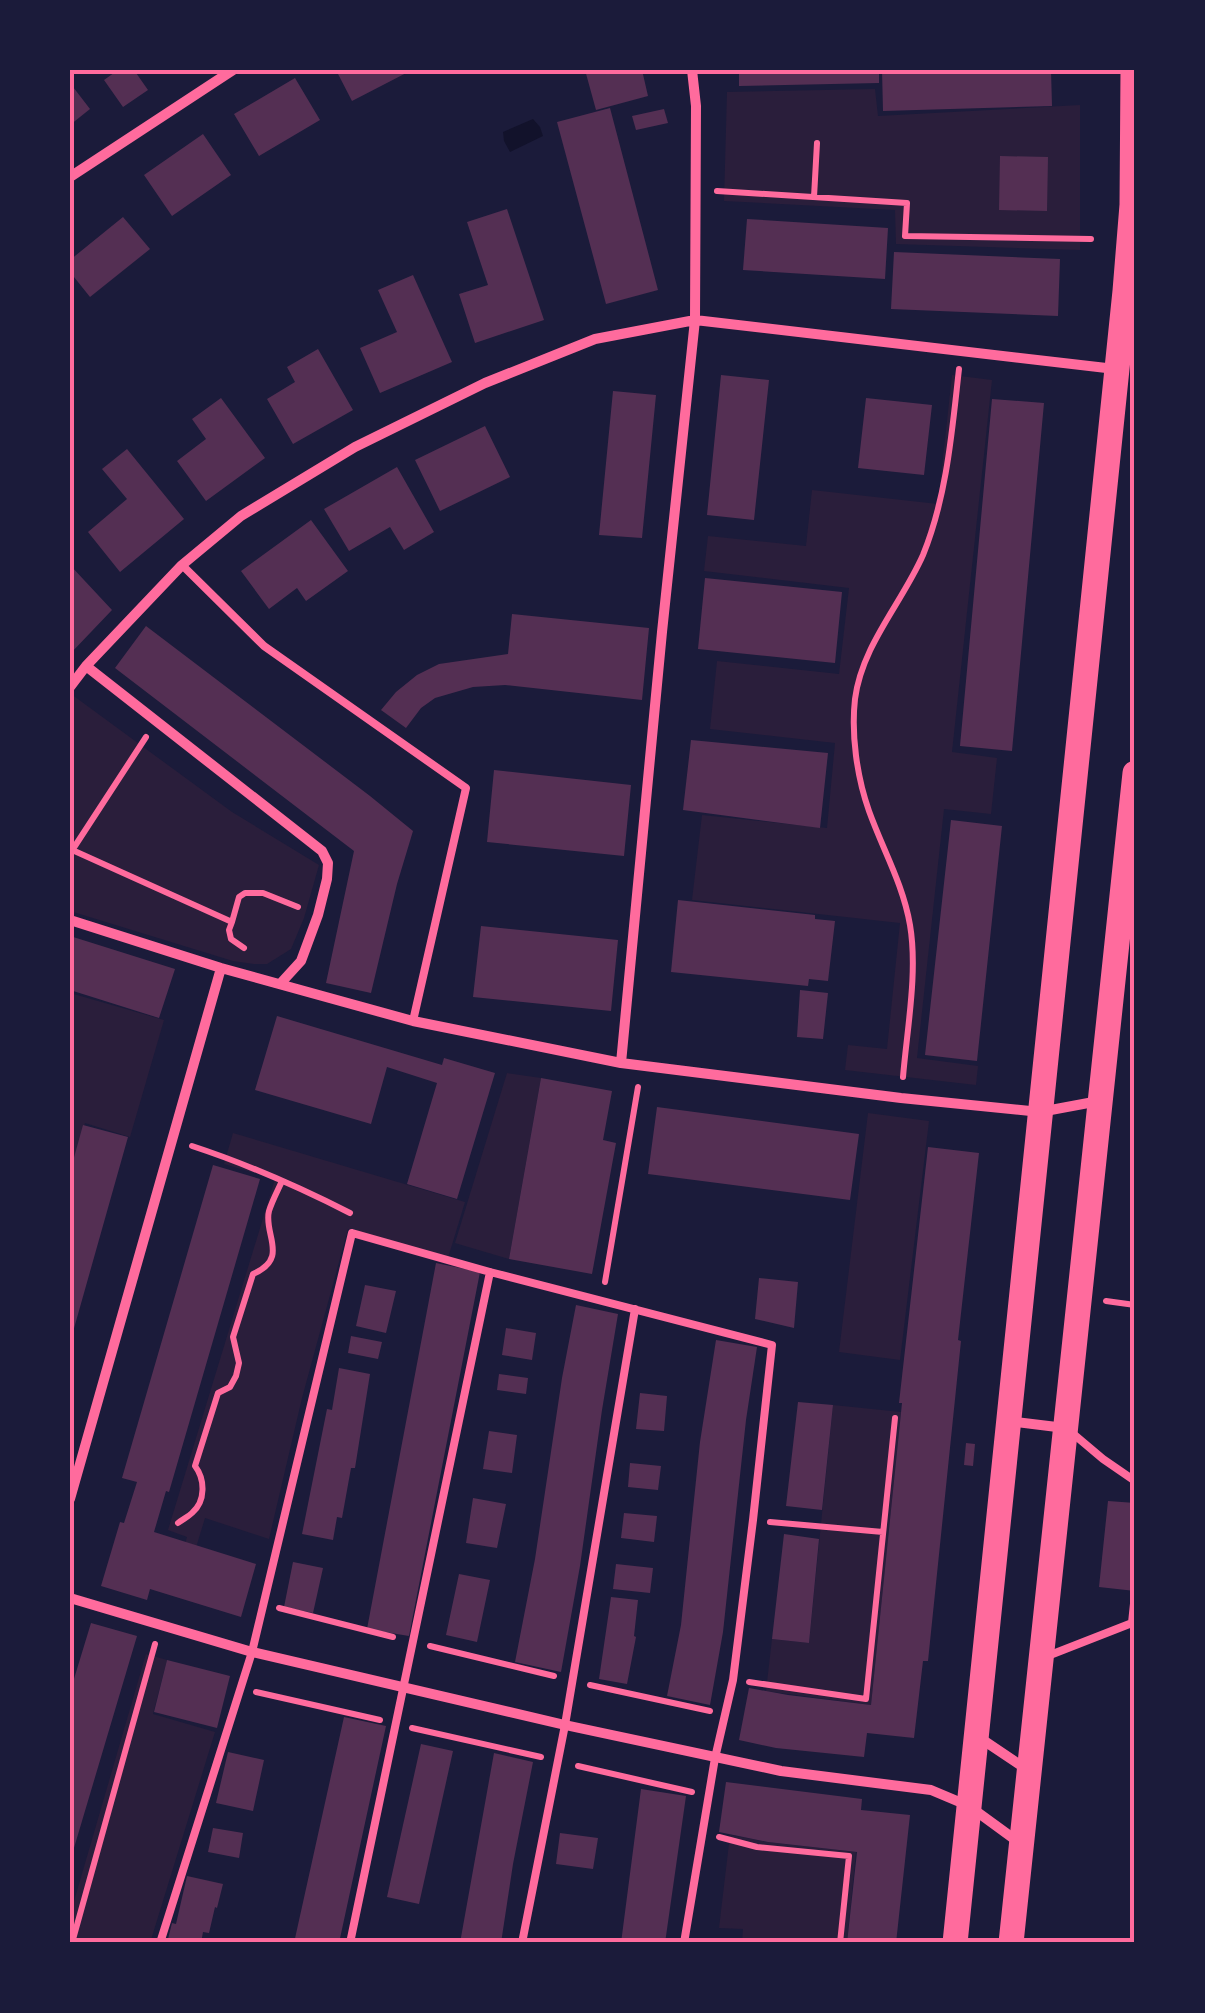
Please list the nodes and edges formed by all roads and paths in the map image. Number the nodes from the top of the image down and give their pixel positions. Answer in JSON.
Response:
{"nodes":[{"id":1,"x":233,"y":70,"type":"edge"},
{"id":2,"x":692,"y":70,"type":"edge"},
{"id":3,"x":1133,"y":70,"type":"edge"},
{"id":4,"x":817,"y":144,"type":"dead end"},
{"id":5,"x":70,"y":177,"type":"edge"},
{"id":6,"x":696,"y":190,"type":"junction"},
{"id":7,"x":814,"y":198,"type":"junction"},
{"id":8,"x":1091,"y":239,"type":"dead end"},
{"id":9,"x":1130,"y":292,"type":"edge"},
{"id":10,"x":695,"y":320,"type":"junction"},
{"id":11,"x":960,"y":351,"type":"junction"},
{"id":12,"x":1117,"y":369,"type":"junction"},
{"id":13,"x":182,"y":565,"type":"junction"},
{"id":14,"x":86,"y":666,"type":"junction"},
{"id":15,"x":70,"y":688,"type":"edge"},
{"id":16,"x":156,"y":722,"type":"junction"},
{"id":17,"x":1135,"y":773,"type":"edge"},
{"id":18,"x":71,"y":849,"type":"edge"},
{"id":19,"x":296,"y":906,"type":"junction"},
{"id":20,"x":318,"y":915,"type":"junction"},
{"id":21,"x":70,"y":920,"type":"edge"},
{"id":22,"x":290,"y":924,"type":"dead end"},
{"id":23,"x":220,"y":968,"type":"junction"},
{"id":24,"x":280,"y":984,"type":"junction"},
{"id":25,"x":413,"y":1020,"type":"junction"},
{"id":26,"x":620,"y":1064,"type":"junction"},
{"id":27,"x":642,"y":1066,"type":"junction"},
{"id":28,"x":901,"y":1098,"type":"junction"},
{"id":29,"x":1100,"y":1101,"type":"junction"},
{"id":30,"x":1040,"y":1112,"type":"junction"},
{"id":31,"x":172,"y":1140,"type":"junction"},
{"id":32,"x":282,"y":1180,"type":"junction"},
{"id":33,"x":376,"y":1240,"type":"junction"},
{"id":34,"x":490,"y":1272,"type":"junction"},
{"id":35,"x":601,"y":1300,"type":"junction"},
{"id":36,"x":635,"y":1309,"type":"junction"},
{"id":37,"x":895,"y":1418,"type":"dead end"},
{"id":38,"x":1008,"y":1421,"type":"junction"},
{"id":39,"x":1066,"y":1428,"type":"junction"},
{"id":40,"x":1135,"y":1482,"type":"edge"},
{"id":41,"x":70,"y":1499,"type":"edge"},
{"id":42,"x":754,"y":1520,"type":"junction"},
{"id":43,"x":178,"y":1523,"type":"dead end"},
{"id":44,"x":883,"y":1532,"type":"junction"},
{"id":45,"x":1135,"y":1594,"type":"edge"},
{"id":46,"x":70,"y":1598,"type":"edge"},
{"id":47,"x":264,"y":1604,"type":"junction"},
{"id":48,"x":160,"y":1623,"type":"junction"},
{"id":49,"x":412,"y":1642,"type":"junction"},
{"id":50,"x":252,"y":1652,"type":"junction"},
{"id":51,"x":1041,"y":1659,"type":"junction"},
{"id":52,"x":571,"y":1680,"type":"junction"},
{"id":53,"x":732,"y":1680,"type":"junction"},
{"id":54,"x":241,"y":1687,"type":"junction"},
{"id":55,"x":402,"y":1687,"type":"junction"},
{"id":56,"x":726,"y":1714,"type":"junction"},
{"id":57,"x":395,"y":1724,"type":"junction"},
{"id":58,"x":565,"y":1726,"type":"junction"},
{"id":59,"x":976,"y":1735,"type":"junction"},
{"id":60,"x":715,"y":1758,"type":"junction"},
{"id":61,"x":558,"y":1761,"type":"junction"},
{"id":62,"x":1029,"y":1772,"type":"junction"},
{"id":63,"x":709,"y":1794,"type":"junction"},
{"id":64,"x":969,"y":1806,"type":"junction"},
{"id":65,"x":703,"y":1832,"type":"junction"},
{"id":66,"x":1022,"y":1845,"type":"junction"},
{"id":67,"x":72,"y":1943,"type":"edge"},
{"id":68,"x":160,"y":1943,"type":"edge"},
{"id":69,"x":350,"y":1943,"type":"edge"},
{"id":70,"x":522,"y":1943,"type":"edge"},
{"id":71,"x":684,"y":1943,"type":"edge"},
{"id":72,"x":840,"y":1943,"type":"edge"},
{"id":73,"x":955,"y":1943,"type":"edge"},
{"id":74,"x":1011,"y":1943,"type":"edge"}],
"edges":[{"from":1,"to":5,"type":"street"},
{"from":2,"to":6,"type":"street"},
{"from":3,"to":9,"type":"main road"},
{"from":4,"to":7,"type":"path"},
{"from":6,"to":7,"type":"path"},
{"from":6,"to":10,"type":"street"},
{"from":7,"to":8,"type":"path"},
{"from":9,"to":12,"type":"main road"},
{"from":10,"to":11,"type":"street"},
{"from":10,"to":13,"type":"street"},
{"from":10,"to":26,"type":"street"},
{"from":11,"to":12,"type":"street"},
{"from":11,"to":28,"type":"path"},
{"from":12,"to":30,"type":"main road"},
{"from":13,"to":14,"type":"street"},
{"from":13,"to":25,"type":"lane"},
{"from":14,"to":15,"type":"street"},
{"from":14,"to":16,"type":"street"},
{"from":16,"to":18,"type":"path"},
{"from":16,"to":20,"type":"street"},
{"from":17,"to":29,"type":"main road"},
{"from":18,"to":19,"type":"path"},
{"from":19,"to":20,"type":"path"},
{"from":19,"to":22,"type":"path"},
{"from":20,"to":24,"type":"street"},
{"from":21,"to":23,"type":"street"},
{"from":23,"to":24,"type":"street"},
{"from":23,"to":31,"type":"street"},
{"from":24,"to":25,"type":"street"},
{"from":25,"to":26,"type":"street"},
{"from":26,"to":27,"type":"street"},
{"from":27,"to":28,"type":"street"},
{"from":27,"to":35,"type":"path"},
{"from":28,"to":30,"type":"street"},
{"from":29,"to":30,"type":"street"},
{"from":29,"to":39,"type":"main road"},
{"from":30,"to":38,"type":"main road"},
{"from":31,"to":32,"type":"path"},
{"from":31,"to":41,"type":"street"},
{"from":32,"to":33,"type":"path"},
{"from":32,"to":43,"type":"path"},
{"from":33,"to":34,"type":"lane"},
{"from":33,"to":47,"type":"lane"},
{"from":34,"to":35,"type":"lane"},
{"from":34,"to":49,"type":"lane"},
{"from":35,"to":36,"type":"lane"},
{"from":36,"to":42,"type":"lane"},
{"from":36,"to":52,"type":"lane"},
{"from":37,"to":44,"type":"path"},
{"from":38,"to":39,"type":"street"},
{"from":38,"to":59,"type":"main road"},
{"from":39,"to":40,"type":"lane"},
{"from":39,"to":51,"type":"main road"},
{"from":42,"to":44,"type":"path"},
{"from":42,"to":53,"type":"lane"},
{"from":44,"to":53,"type":"path"},
{"from":45,"to":51,"type":"lane"},
{"from":46,"to":48,"type":"street"},
{"from":47,"to":49,"type":"path"},
{"from":47,"to":50,"type":"lane"},
{"from":48,"to":50,"type":"street"},
{"from":48,"to":67,"type":"path"},
{"from":49,"to":52,"type":"path"},
{"from":49,"to":55,"type":"lane"},
{"from":50,"to":54,"type":"lane"},
{"from":50,"to":55,"type":"street"},
{"from":51,"to":62,"type":"main road"},
{"from":52,"to":56,"type":"path"},
{"from":52,"to":58,"type":"lane"},
{"from":53,"to":56,"type":"lane"},
{"from":54,"to":57,"type":"path"},
{"from":54,"to":68,"type":"lane"},
{"from":55,"to":57,"type":"lane"},
{"from":55,"to":58,"type":"street"},
{"from":56,"to":60,"type":"lane"},
{"from":57,"to":61,"type":"path"},
{"from":57,"to":69,"type":"lane"},
{"from":58,"to":60,"type":"street"},
{"from":58,"to":61,"type":"lane"},
{"from":59,"to":62,"type":"street"},
{"from":59,"to":64,"type":"main road"},
{"from":60,"to":63,"type":"lane"},
{"from":60,"to":64,"type":"street"},
{"from":61,"to":63,"type":"path"},
{"from":61,"to":70,"type":"lane"},
{"from":62,"to":66,"type":"main road"},
{"from":63,"to":65,"type":"lane"},
{"from":64,"to":66,"type":"street"},
{"from":64,"to":73,"type":"main road"},
{"from":65,"to":71,"type":"lane"},
{"from":65,"to":72,"type":"path"},
{"from":66,"to":74,"type":"main road"}]}
